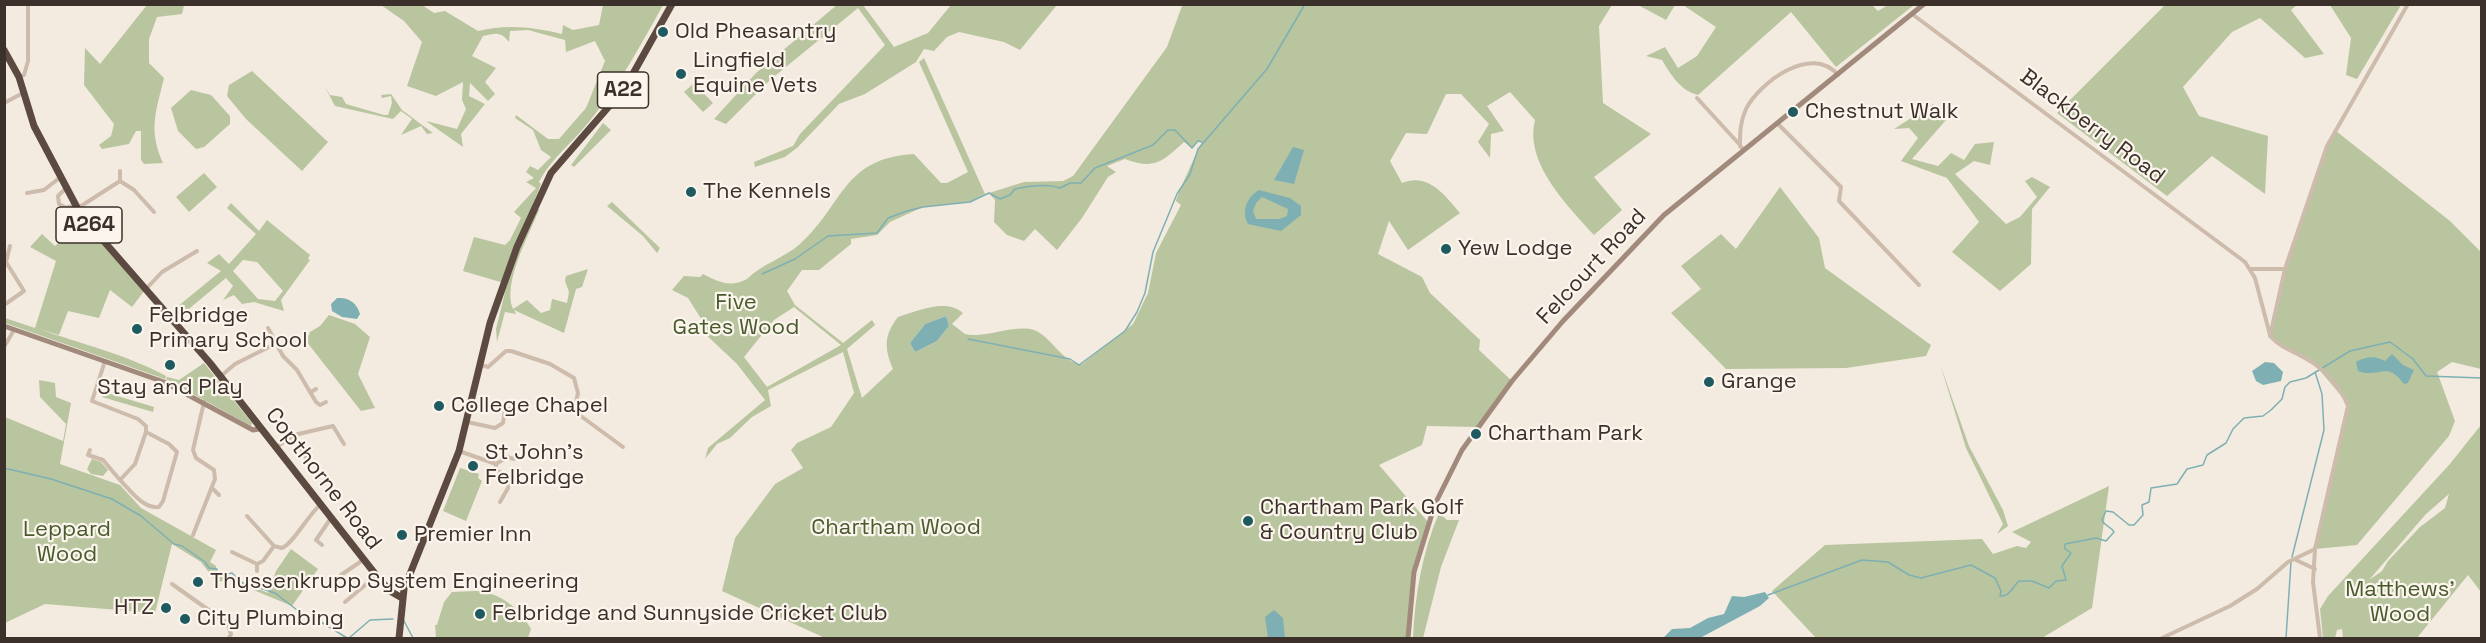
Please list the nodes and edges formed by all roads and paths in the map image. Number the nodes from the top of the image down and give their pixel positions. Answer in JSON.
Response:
{"nodes":[{"id":1,"x":28,"y":4,"type":"edge"},
{"id":2,"x":672,"y":4,"type":"edge"},
{"id":3,"x":1924,"y":4,"type":"edge"},
{"id":4,"x":2408,"y":4,"type":"edge"},
{"id":5,"x":1912,"y":14,"type":"junction"},
{"id":6,"x":4,"y":51,"type":"edge"},
{"id":7,"x":1838,"y":75,"type":"junction"},
{"id":8,"x":19,"y":77,"type":"junction"},
{"id":9,"x":24,"y":93,"type":"junction"},
{"id":10,"x":1697,"y":98,"type":"dead end"},
{"id":11,"x":4,"y":103,"type":"edge"},
{"id":12,"x":1777,"y":123,"type":"junction"},
{"id":13,"x":1743,"y":148,"type":"junction"},
{"id":14,"x":120,"y":171,"type":"dead end"},
{"id":15,"x":62,"y":176,"type":"junction"},
{"id":16,"x":120,"y":181,"type":"junction"},
{"id":17,"x":67,"y":188,"type":"junction"},
{"id":18,"x":27,"y":193,"type":"dead end"},
{"id":19,"x":76,"y":207,"type":"junction"},
{"id":20,"x":154,"y":212,"type":"dead end"},
{"id":21,"x":10,"y":246,"type":"dead end"},
{"id":22,"x":197,"y":252,"type":"dead end"},
{"id":23,"x":6,"y":253,"type":"edge"},
{"id":24,"x":2251,"y":269,"type":"junction"},
{"id":25,"x":2285,"y":269,"type":"junction"},
{"id":26,"x":1919,"y":285,"type":"dead end"},
{"id":27,"x":145,"y":290,"type":"junction"},
{"id":28,"x":4,"y":305,"type":"edge"},
{"id":29,"x":4,"y":326,"type":"edge"},
{"id":30,"x":268,"y":328,"type":"dead end"},
{"id":31,"x":14,"y":330,"type":"junction"},
{"id":32,"x":2270,"y":336,"type":"junction"},
{"id":33,"x":277,"y":343,"type":"junction"},
{"id":34,"x":4,"y":346,"type":"edge"},
{"id":35,"x":105,"y":361,"type":"junction"},
{"id":36,"x":481,"y":365,"type":"junction"},
{"id":37,"x":221,"y":377,"type":"junction"},
{"id":38,"x":316,"y":389,"type":"dead end"},
{"id":39,"x":310,"y":392,"type":"junction"},
{"id":40,"x":204,"y":401,"type":"junction"},
{"id":41,"x":327,"y":402,"type":"dead end"},
{"id":42,"x":527,"y":406,"type":"dead end"},
{"id":43,"x":467,"y":422,"type":"junction"},
{"id":44,"x":260,"y":429,"type":"junction"},
{"id":45,"x":146,"y":432,"type":"junction"},
{"id":46,"x":294,"y":435,"type":"junction"},
{"id":47,"x":344,"y":444,"type":"dead end"},
{"id":48,"x":623,"y":447,"type":"dead end"},
{"id":49,"x":275,"y":449,"type":"junction"},
{"id":50,"x":90,"y":450,"type":"dead end"},
{"id":51,"x":459,"y":451,"type":"junction"},
{"id":52,"x":88,"y":455,"type":"junction"},
{"id":53,"x":306,"y":458,"type":"dead end"},
{"id":54,"x":514,"y":459,"type":"dead end"},
{"id":55,"x":87,"y":462,"type":"dead end"},
{"id":56,"x":496,"y":464,"type":"junction"},
{"id":57,"x":120,"y":480,"type":"junction"},
{"id":58,"x":212,"y":488,"type":"junction"},
{"id":59,"x":219,"y":495,"type":"dead end"},
{"id":60,"x":500,"y":502,"type":"dead end"},
{"id":61,"x":320,"y":505,"type":"junction"},
{"id":62,"x":247,"y":516,"type":"dead end"},
{"id":63,"x":331,"y":518,"type":"junction"},
{"id":64,"x":194,"y":535,"type":"dead end"},
{"id":65,"x":322,"y":545,"type":"dead end"},
{"id":66,"x":274,"y":546,"type":"junction"},
{"id":67,"x":2315,"y":549,"type":"junction"},
{"id":68,"x":232,"y":552,"type":"dead end"},
{"id":69,"x":364,"y":559,"type":"junction"},
{"id":70,"x":2295,"y":560,"type":"junction"},
{"id":71,"x":257,"y":564,"type":"junction"},
{"id":72,"x":2315,"y":569,"type":"junction"},
{"id":73,"x":257,"y":571,"type":"dead end"},
{"id":74,"x":341,"y":575,"type":"dead end"},
{"id":75,"x":376,"y":575,"type":"junction"},
{"id":76,"x":172,"y":584,"type":"dead end"},
{"id":77,"x":402,"y":598,"type":"junction"},
{"id":78,"x":345,"y":602,"type":"dead end"},
{"id":79,"x":229,"y":639,"type":"edge"},
{"id":80,"x":399,"y":639,"type":"edge"},
{"id":81,"x":1408,"y":639,"type":"edge"},
{"id":82,"x":2162,"y":639,"type":"edge"},
{"id":83,"x":2320,"y":639,"type":"edge"}],
"edges":[{"from":1,"to":8,"type":"street"},
{"from":2,"to":36,"type":"highway","number":"A22"},
{"from":3,"to":5,"type":"street","name":"Felcourt Road"},
{"from":4,"to":25,"type":"street"},
{"from":5,"to":7,"type":"street","name":"Felcourt Road"},
{"from":5,"to":24,"type":"street","name":"Blackberry Road"},
{"from":6,"to":8,"type":"highway","name":"Copthorne Road","number":"A264"},
{"from":7,"to":12,"type":"street","name":"Felcourt Road"},
{"from":7,"to":13,"type":"street"},
{"from":8,"to":9,"type":"highway","name":"Copthorne Road","number":"A264"},
{"from":9,"to":11,"type":"street"},
{"from":9,"to":15,"type":"highway","name":"Copthorne Road","number":"A264"},
{"from":10,"to":13,"type":"street"},
{"from":12,"to":13,"type":"street","name":"Felcourt Road"},
{"from":12,"to":26,"type":"street"},
{"from":13,"to":81,"type":"street","name":"Felcourt Road"},
{"from":14,"to":16,"type":"street"},
{"from":15,"to":17,"type":"highway","name":"Copthorne Road","number":"A264"},
{"from":15,"to":18,"type":"street"},
{"from":16,"to":19,"type":"street"},
{"from":16,"to":20,"type":"street"},
{"from":17,"to":19,"type":"highway","name":"Copthorne Road","number":"A264"},
{"from":17,"to":19,"type":"street"},
{"from":19,"to":27,"type":"highway","name":"Copthorne Road","number":"A264"},
{"from":21,"to":23,"type":"street"},
{"from":22,"to":27,"type":"street"},
{"from":23,"to":28,"type":"street"},
{"from":24,"to":25,"type":"street"},
{"from":24,"to":32,"type":"street"},
{"from":25,"to":32,"type":"street"},
{"from":27,"to":37,"type":"highway","name":"Copthorne Road","number":"A264"},
{"from":29,"to":31,"type":"street"},
{"from":30,"to":33,"type":"street"},
{"from":31,"to":34,"type":"street"},
{"from":31,"to":35,"type":"street"},
{"from":32,"to":67,"type":"street"},
{"from":33,"to":37,"type":"street"},
{"from":33,"to":39,"type":"street"},
{"from":35,"to":40,"type":"street"},
{"from":35,"to":45,"type":"street"},
{"from":36,"to":43,"type":"highway","number":"A22"},
{"from":36,"to":48,"type":"street"},
{"from":37,"to":44,"type":"highway","name":"Copthorne Road","number":"A264"},
{"from":38,"to":39,"type":"street"},
{"from":39,"to":41,"type":"street"},
{"from":40,"to":44,"type":"street"},
{"from":40,"to":58,"type":"street"},
{"from":42,"to":43,"type":"street"},
{"from":43,"to":51,"type":"highway","number":"A22"},
{"from":44,"to":49,"type":"highway","name":"Copthorne Road","number":"A264"},
{"from":45,"to":57,"type":"street"},
{"from":45,"to":57,"type":"street"},
{"from":46,"to":47,"type":"street"},
{"from":46,"to":49,"type":"street"},
{"from":46,"to":53,"type":"street"},
{"from":49,"to":61,"type":"highway","name":"Copthorne Road","number":"A264"},
{"from":50,"to":52,"type":"street"},
{"from":51,"to":56,"type":"street"},
{"from":51,"to":77,"type":"highway","number":"A22"},
{"from":52,"to":55,"type":"street"},
{"from":52,"to":57,"type":"street"},
{"from":54,"to":56,"type":"street"},
{"from":56,"to":60,"type":"street"},
{"from":58,"to":59,"type":"street"},
{"from":58,"to":64,"type":"street"},
{"from":61,"to":63,"type":"highway","name":"Copthorne Road","number":"A264"},
{"from":61,"to":66,"type":"street"},
{"from":62,"to":66,"type":"street"},
{"from":63,"to":65,"type":"street"},
{"from":63,"to":69,"type":"highway","name":"Copthorne Road","number":"A264"},
{"from":66,"to":71,"type":"street"},
{"from":67,"to":70,"type":"street"},
{"from":67,"to":72,"type":"street"},
{"from":68,"to":71,"type":"street"},
{"from":69,"to":74,"type":"street"},
{"from":69,"to":75,"type":"highway","name":"Copthorne Road","number":"A264"},
{"from":70,"to":72,"type":"street"},
{"from":70,"to":82,"type":"street"},
{"from":71,"to":73,"type":"street"},
{"from":72,"to":83,"type":"street"},
{"from":75,"to":77,"type":"highway","name":"Copthorne Road","number":"A264"},
{"from":75,"to":78,"type":"street"},
{"from":76,"to":79,"type":"street"},
{"from":77,"to":80,"type":"highway","number":"A22"}]}
